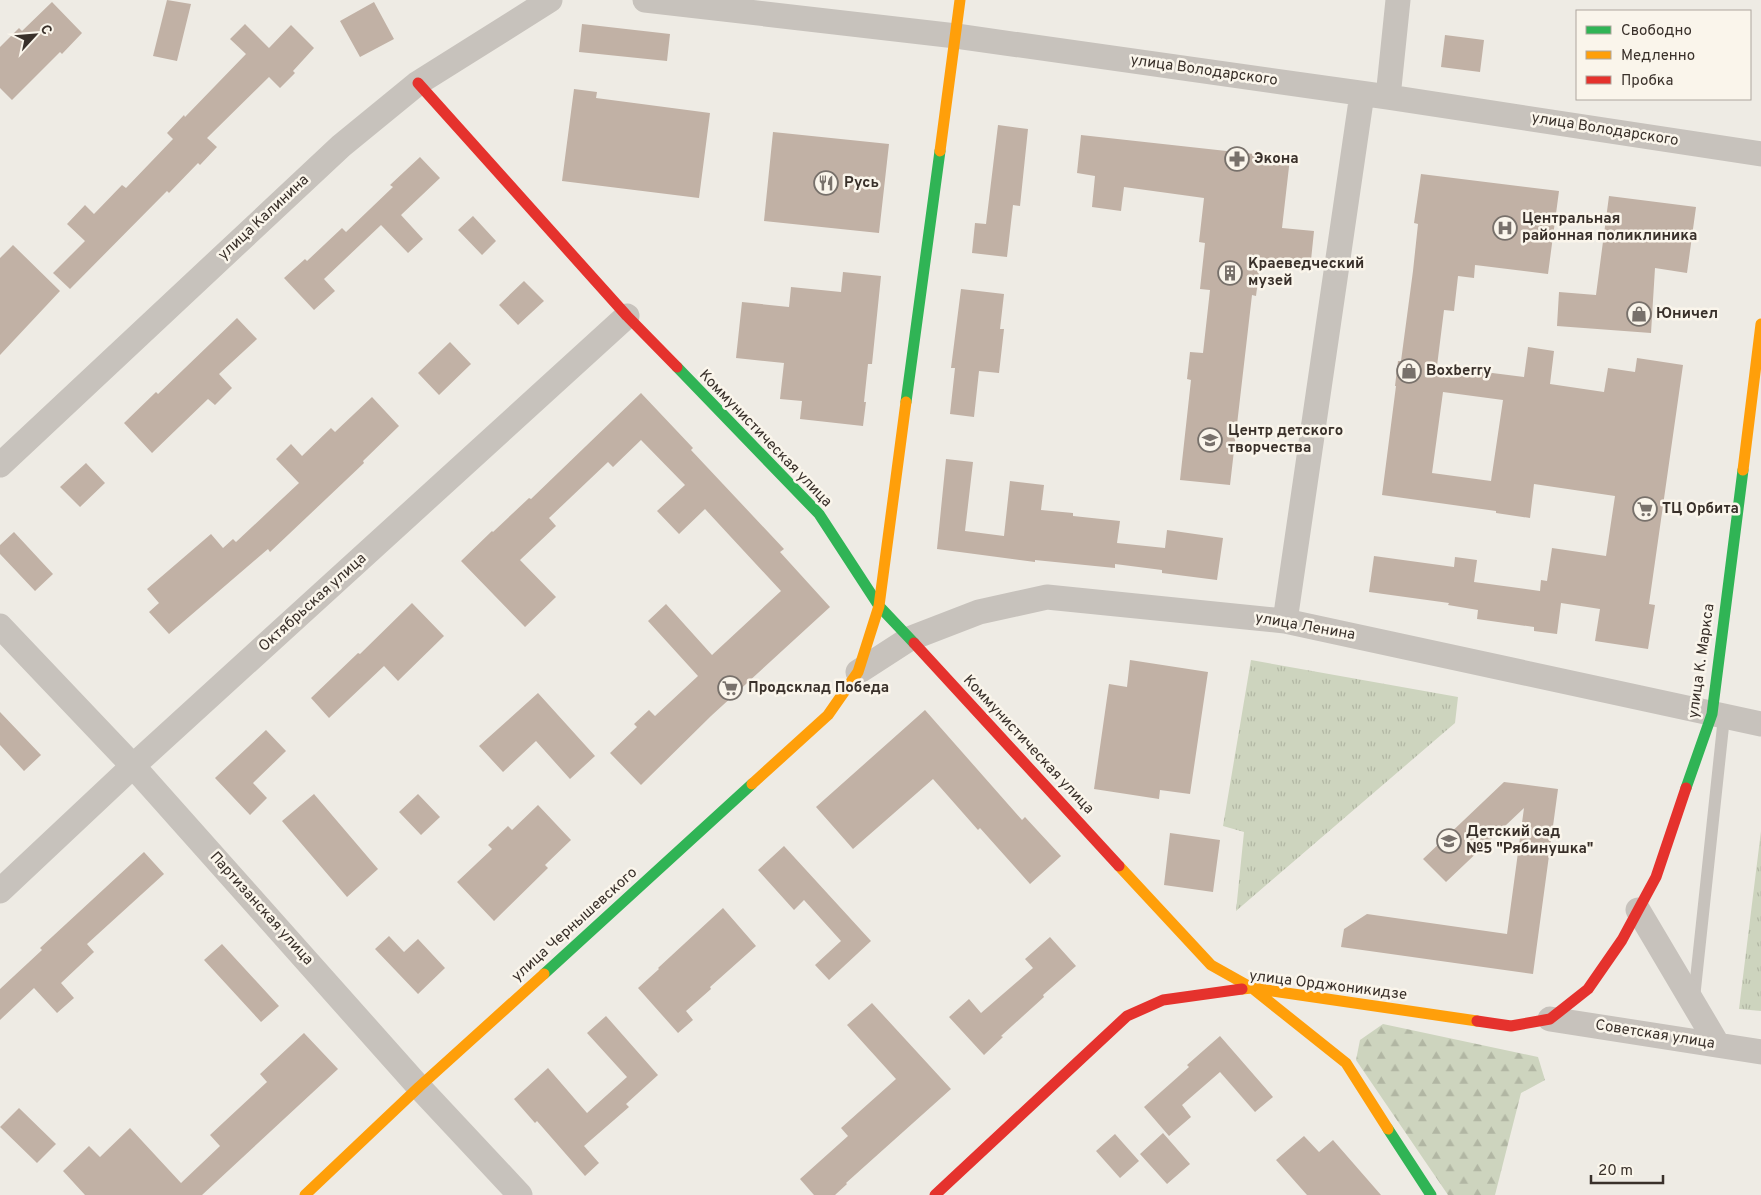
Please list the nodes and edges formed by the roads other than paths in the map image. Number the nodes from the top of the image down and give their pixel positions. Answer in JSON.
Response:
{"nodes":[{"id":1,"x":550,"y":0,"type":"edge"},
{"id":2,"x":645,"y":0,"type":"edge"},
{"id":3,"x":960,"y":0,"type":"edge"},
{"id":4,"x":1398,"y":0,"type":"edge"},
{"id":5,"x":956,"y":36,"type":"junction"},
{"id":6,"x":418,"y":83,"type":"junction"},
{"id":7,"x":1362,"y":94,"type":"junction"},
{"id":8,"x":1388,"y":97,"type":"junction"},
{"id":9,"x":1761,"y":154,"type":"edge"},
{"id":10,"x":627,"y":316,"type":"junction"},
{"id":11,"x":1761,"y":324,"type":"edge"},
{"id":12,"x":0,"y":465,"type":"edge"},
{"id":13,"x":879,"y":606,"type":"junction"},
{"id":14,"x":1285,"y":621,"type":"junction"},
{"id":15,"x":0,"y":626,"type":"edge"},
{"id":16,"x":909,"y":639,"type":"junction"},
{"id":17,"x":858,"y":672,"type":"junction"},
{"id":18,"x":1718,"y":715,"type":"junction"},
{"id":19,"x":1761,"y":724,"type":"edge"},
{"id":20,"x":134,"y":766,"type":"junction"},
{"id":21,"x":0,"y":891,"type":"edge"},
{"id":22,"x":1638,"y":910,"type":"junction"},
{"id":23,"x":1252,"y":988,"type":"junction"},
{"id":24,"x":1693,"y":1003,"type":"junction"},
{"id":25,"x":1550,"y":1019,"type":"junction"},
{"id":26,"x":1718,"y":1045,"type":"junction"},
{"id":27,"x":1761,"y":1052,"type":"edge"},
{"id":28,"x":419,"y":1087,"type":"junction"},
{"id":29,"x":305,"y":1195,"type":"edge"},
{"id":30,"x":520,"y":1195,"type":"edge"},
{"id":31,"x":935,"y":1195,"type":"edge"},
{"id":32,"x":1431,"y":1195,"type":"edge"}],
"edges":[{"from":1,"to":6,"type":"street","name":"улица Калинина"},
{"from":2,"to":5,"type":"street","name":"улица Володарского"},
{"from":3,"to":5,"type":"street","name":"улица Чернышевского"},
{"from":4,"to":8,"type":"street"},
{"from":5,"to":7,"type":"street","name":"улица Володарского"},
{"from":5,"to":13,"type":"street","name":"улица Чернышевского"},
{"from":6,"to":10,"type":"street","name":"Коммунистическая улица"},
{"from":6,"to":12,"type":"street","name":"улица Калинина"},
{"from":7,"to":8,"type":"street","name":"улица Володарского"},
{"from":7,"to":14,"type":"street"},
{"from":8,"to":9,"type":"street","name":"улица Володарского"},
{"from":10,"to":13,"type":"street","name":"Коммунистическая улица"},
{"from":10,"to":20,"type":"street","name":"Октябрьская улица"},
{"from":11,"to":18,"type":"street","name":"улица К. Маркса"},
{"from":13,"to":16,"type":"street","name":"Коммунистическая улица"},
{"from":13,"to":17,"type":"street","name":"улица Чернышевского"},
{"from":14,"to":16,"type":"street","name":"улица Ленина"},
{"from":14,"to":18,"type":"street","name":"улица Ленина"},
{"from":15,"to":20,"type":"street","name":"Партизанская улица"},
{"from":16,"to":17,"type":"street","name":"улица Ленина"},
{"from":16,"to":23,"type":"street","name":"Коммунистическая улица"},
{"from":17,"to":28,"type":"street","name":"улица Чернышевского"},
{"from":18,"to":19,"type":"street","name":"улица Ленина"},
{"from":18,"to":22,"type":"street","name":"улица К. Маркса"},
{"from":18,"to":24,"type":"lane"},
{"from":20,"to":21,"type":"street","name":"Октябрьская улица"},
{"from":20,"to":28,"type":"street","name":"Партизанская улица"},
{"from":22,"to":24,"type":"street"},
{"from":22,"to":25,"type":"street","name":"улица К. Маркса"},
{"from":23,"to":25,"type":"street","name":"улица Орджоникидзе"},
{"from":23,"to":31,"type":"street","name":"улица Орджоникидзе"},
{"from":23,"to":32,"type":"street"},
{"from":24,"to":26,"type":"street"},
{"from":25,"to":26,"type":"street","name":"Советская улица"},
{"from":26,"to":27,"type":"street","name":"Советская улица"},
{"from":28,"to":29,"type":"street","name":"улица Чернышевского"},
{"from":28,"to":30,"type":"street","name":"Партизанская улица"}]}
